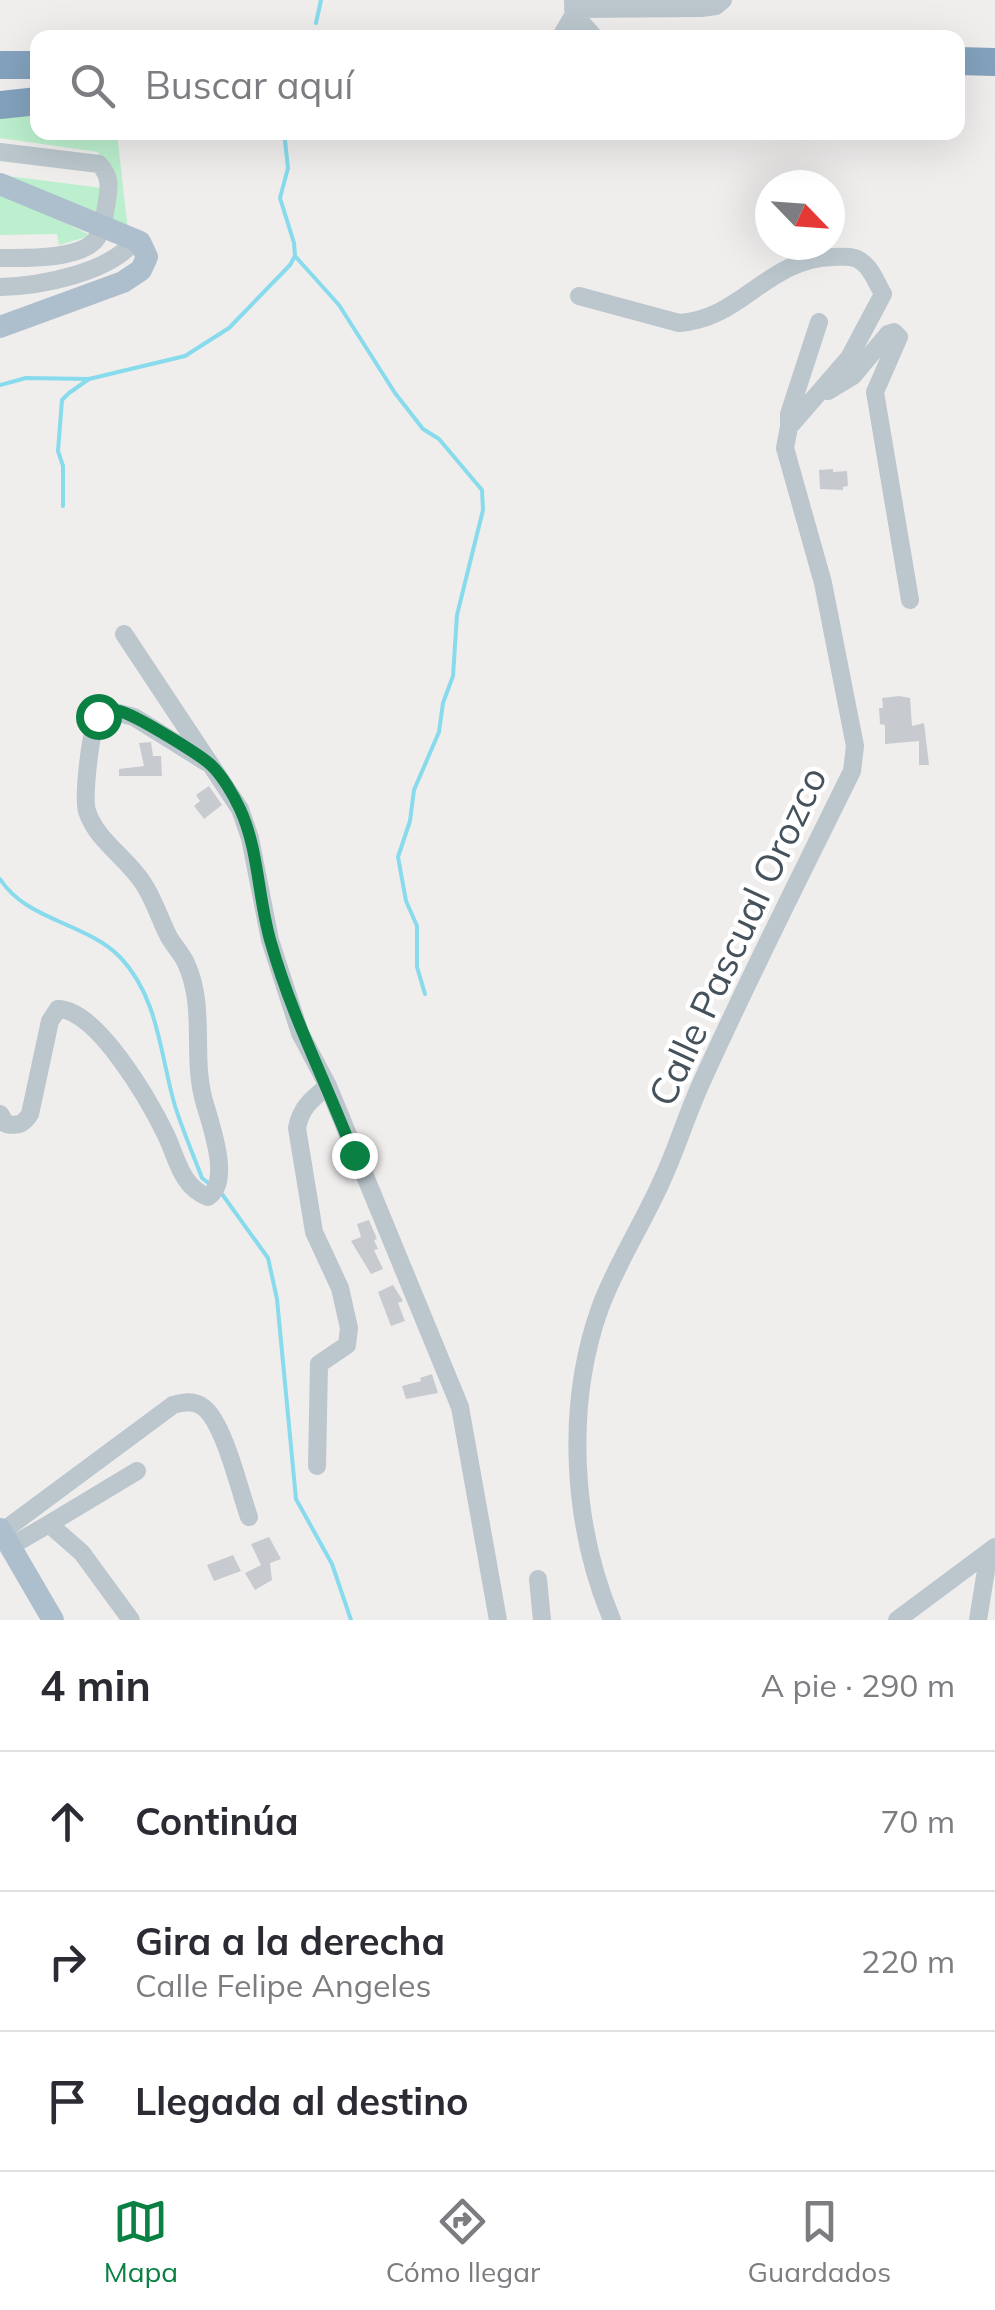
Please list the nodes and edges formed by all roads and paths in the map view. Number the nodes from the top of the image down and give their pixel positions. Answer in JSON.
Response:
{"nodes":[{"id":1,"x":723,"y":0,"type":"edge"},
{"id":2,"x":573,"y":8,"type":"edge"},
{"id":3,"x":589,"y":30,"type":"edge"},
{"id":4,"x":0,"y":47,"type":"edge"},
{"id":5,"x":30,"y":48,"type":"edge"},
{"id":6,"x":965,"y":61,"type":"edge"},
{"id":7,"x":995,"y":62,"type":"edge"},
{"id":8,"x":0,"y":64,"type":"edge"},
{"id":9,"x":30,"y":65,"type":"edge"},
{"id":10,"x":965,"y":78,"type":"edge"},
{"id":11,"x":995,"y":79,"type":"edge"},
{"id":12,"x":30,"y":103,"type":"edge"},
{"id":13,"x":0,"y":105,"type":"edge"},
{"id":14,"x":0,"y":152,"type":"edge"},
{"id":15,"x":0,"y":184,"type":"edge"},
{"id":16,"x":103,"y":226,"type":"junction"},
{"id":17,"x":135,"y":240,"type":"junction"},
{"id":18,"x":0,"y":258,"type":"edge"},
{"id":19,"x":0,"y":286,"type":"edge"},
{"id":20,"x":579,"y":296,"type":"dead end"},
{"id":21,"x":819,"y":322,"type":"dead end"},
{"id":22,"x":0,"y":328,"type":"edge"},
{"id":23,"x":814,"y":399,"type":"junction"},
{"id":24,"x":789,"y":427,"type":"junction"},
{"id":25,"x":910,"y":600,"type":"dead end"},
{"id":26,"x":124,"y":634,"type":"dead end"},
{"id":27,"x":211,"y":765,"type":"junction"},
{"id":28,"x":328,"y":1086,"type":"junction"},
{"id":29,"x":0,"y":1114,"type":"edge"},
{"id":30,"x":317,"y":1466,"type":"dead end"},
{"id":31,"x":137,"y":1470,"type":"dead end"},
{"id":32,"x":250,"y":1517,"type":"dead end"},
{"id":33,"x":49,"y":1524,"type":"junction"},
{"id":34,"x":5,"y":1535,"type":"edge"},
{"id":35,"x":992,"y":1550,"type":"edge"},
{"id":36,"x":538,"y":1579,"type":"dead end"},
{"id":37,"x":54,"y":1620,"type":"edge"},
{"id":38,"x":131,"y":1620,"type":"edge"},
{"id":39,"x":498,"y":1620,"type":"edge"},
{"id":40,"x":542,"y":1620,"type":"edge"},
{"id":41,"x":612,"y":1620,"type":"edge"},
{"id":42,"x":897,"y":1620,"type":"edge"},
{"id":43,"x":978,"y":1620,"type":"edge"}],
"edges":[{"from":1,"to":2,"type":"street"},
{"from":2,"to":3,"type":"street"},
{"from":4,"to":5,"type":"highway"},
{"from":6,"to":7,"type":"highway"},
{"from":8,"to":9,"type":"highway"},
{"from":10,"to":11,"type":"highway"},
{"from":12,"to":13,"type":"highway"},
{"from":14,"to":16,"type":"street"},
{"from":15,"to":16,"type":"main road"},
{"from":16,"to":17,"type":"main road"},
{"from":16,"to":18,"type":"street"},
{"from":17,"to":19,"type":"street"},
{"from":17,"to":22,"type":"main road"},
{"from":20,"to":23,"type":"street"},
{"from":21,"to":24,"type":"street","name":"Calle Pascual Orozco"},
{"from":23,"to":24,"type":"street"},
{"from":23,"to":25,"type":"street"},
{"from":24,"to":41,"type":"street","name":"Calle Pascual Orozco"},
{"from":26,"to":27,"type":"street"},
{"from":27,"to":28,"type":"street"},
{"from":27,"to":29,"type":"street"},
{"from":28,"to":30,"type":"street"},
{"from":28,"to":39,"type":"street"},
{"from":31,"to":33,"type":"street"},
{"from":32,"to":34,"type":"street"},
{"from":33,"to":34,"type":"street"},
{"from":33,"to":38,"type":"street"},
{"from":34,"to":37,"type":"main road"},
{"from":35,"to":42,"type":"street"},
{"from":35,"to":43,"type":"street"},
{"from":36,"to":40,"type":"street"}]}
